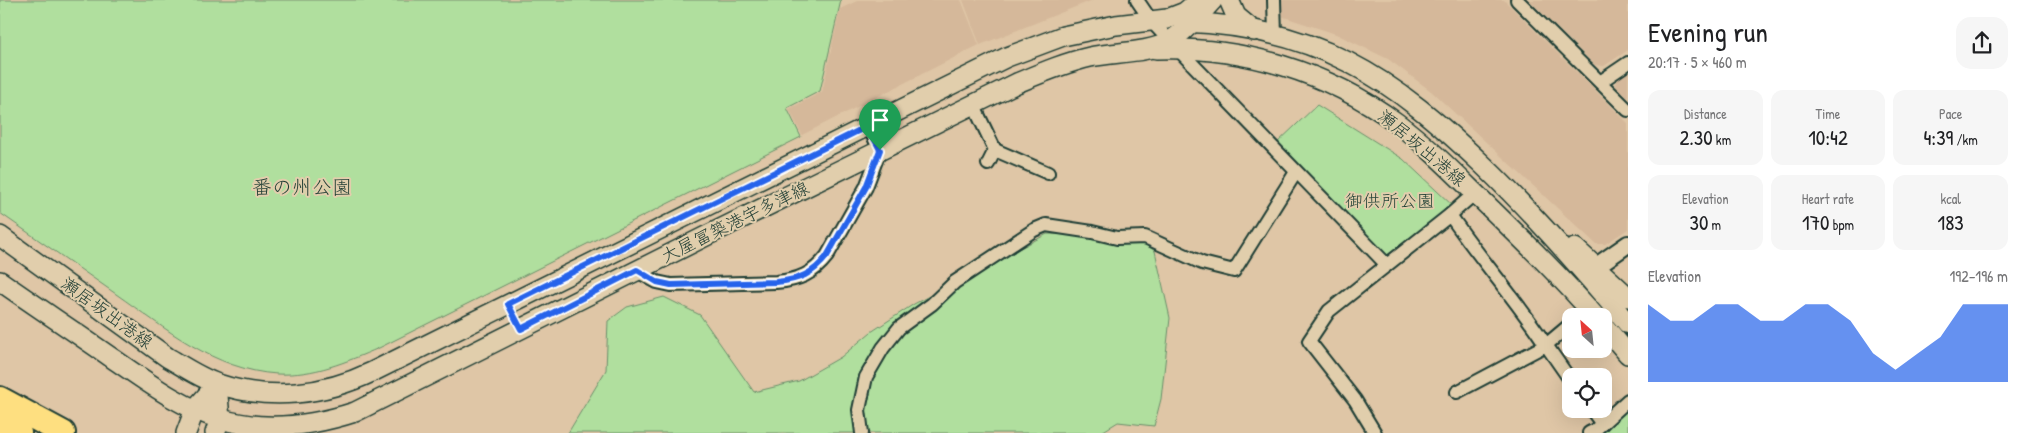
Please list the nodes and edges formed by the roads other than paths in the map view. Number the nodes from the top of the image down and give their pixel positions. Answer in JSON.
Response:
{"nodes":[{"id":1,"x":1137,"y":0,"type":"edge"},
{"id":2,"x":1229,"y":0,"type":"edge"},
{"id":3,"x":1274,"y":0,"type":"edge"},
{"id":4,"x":1517,"y":0,"type":"edge"},
{"id":5,"x":1202,"y":10,"type":"edge"},
{"id":6,"x":1152,"y":22,"type":"junction"},
{"id":7,"x":1254,"y":30,"type":"junction"},
{"id":8,"x":1275,"y":35,"type":"junction"},
{"id":9,"x":1173,"y":44,"type":"junction"},
{"id":10,"x":1148,"y":49,"type":"joint"},
{"id":11,"x":1245,"y":56,"type":"junction"},
{"id":12,"x":1628,"y":63,"type":"edge"},
{"id":13,"x":1600,"y":82,"type":"junction"},
{"id":14,"x":973,"y":104,"type":"junction"},
{"id":15,"x":1628,"y":110,"type":"edge"},
{"id":16,"x":868,"y":126,"type":"junction"},
{"id":17,"x":880,"y":150,"type":"junction"},
{"id":18,"x":995,"y":150,"type":"junction"},
{"id":19,"x":988,"y":164,"type":"dead end"},
{"id":20,"x":1296,"y":172,"type":"junction"},
{"id":21,"x":1048,"y":173,"type":"dead end"},
{"id":22,"x":1475,"y":194,"type":"junction"},
{"id":23,"x":1450,"y":215,"type":"junction"},
{"id":24,"x":0,"y":236,"type":"edge"},
{"id":25,"x":1628,"y":244,"type":"edge"},
{"id":26,"x":1387,"y":265,"type":"junction"},
{"id":27,"x":637,"y":270,"type":"junction"},
{"id":28,"x":1591,"y":270,"type":"junction"},
{"id":29,"x":0,"y":281,"type":"edge"},
{"id":30,"x":1628,"y":297,"type":"edge"},
{"id":31,"x":508,"y":304,"type":"junction"},
{"id":32,"x":1584,"y":308,"type":"edge"},
{"id":33,"x":1628,"y":324,"type":"edge"},
{"id":34,"x":521,"y":329,"type":"junction"},
{"id":35,"x":1562,"y":332,"type":"edge"},
{"id":36,"x":1612,"y":335,"type":"edge"},
{"id":37,"x":1546,"y":345,"type":"junction"},
{"id":38,"x":1628,"y":354,"type":"edge"},
{"id":39,"x":1562,"y":368,"type":"edge"},
{"id":40,"x":217,"y":384,"type":"junction"},
{"id":41,"x":1457,"y":392,"type":"dead end"},
{"id":42,"x":0,"y":399,"type":"edge"},
{"id":43,"x":1628,"y":400,"type":"edge"},
{"id":44,"x":195,"y":409,"type":"junction"},
{"id":45,"x":355,"y":412,"type":"junction"},
{"id":46,"x":1598,"y":418,"type":"edge"},
{"id":47,"x":0,"y":423,"type":"edge"},
{"id":48,"x":1602,"y":424,"type":"junction"},
{"id":49,"x":217,"y":426,"type":"edge"},
{"id":50,"x":19,"y":433,"type":"edge"},
{"id":51,"x":63,"y":433,"type":"edge"},
{"id":52,"x":186,"y":433,"type":"edge"},
{"id":53,"x":282,"y":433,"type":"edge"},
{"id":54,"x":862,"y":433,"type":"edge"},
{"id":55,"x":1375,"y":433,"type":"edge"},
{"id":56,"x":1588,"y":433,"type":"edge"}],
"edges":[{"from":1,"to":6,"type":"street"},
{"from":2,"to":7,"type":"main road"},
{"from":3,"to":8,"type":"street"},
{"from":4,"to":13,"type":"street"},
{"from":5,"to":6,"type":"main road","name":"瀬居坂出港線"},
{"from":5,"to":7,"type":"main road","name":"瀬居坂出港線"},
{"from":5,"to":9,"type":"main road"},
{"from":5,"to":11,"type":"main road"},
{"from":6,"to":9,"type":"street"},
{"from":6,"to":16,"type":"main road","name":"大屋冨築港宇多津線"},
{"from":7,"to":8,"type":"main road","name":"瀬居坂出港線"},
{"from":8,"to":28,"type":"main road","name":"瀬居坂出港線"},
{"from":9,"to":10,"type":"main road","name":"瀬居坂出港線"},
{"from":9,"to":11,"type":"main road","name":"瀬居坂出港線"},
{"from":9,"to":20,"type":"street"},
{"from":10,"to":14,"type":"main road","name":"大屋冨築港宇多津線"},
{"from":11,"to":22,"type":"main road","name":"瀬居坂出港線"},
{"from":12,"to":13,"type":"street"},
{"from":13,"to":15,"type":"street"},
{"from":14,"to":17,"type":"main road","name":"大屋冨築港宇多津線"},
{"from":14,"to":18,"type":"street"},
{"from":16,"to":17,"type":"street"},
{"from":16,"to":31,"type":"main road","name":"大屋冨築港宇多津線"},
{"from":17,"to":27,"type":"main road","name":"大屋冨築港宇多津線"},
{"from":17,"to":27,"type":"street"},
{"from":18,"to":19,"type":"street"},
{"from":18,"to":21,"type":"street"},
{"from":20,"to":26,"type":"street"},
{"from":20,"to":54,"type":"street"},
{"from":22,"to":23,"type":"street"},
{"from":22,"to":32,"type":"main road","name":"瀬居坂出港線"},
{"from":23,"to":26,"type":"street"},
{"from":23,"to":37,"type":"street"},
{"from":24,"to":40,"type":"main road","name":"瀬居坂出港線"},
{"from":25,"to":28,"type":"street"},
{"from":26,"to":55,"type":"street"},
{"from":27,"to":34,"type":"main road","name":"大屋冨築港宇多津線"},
{"from":28,"to":30,"type":"main road","name":"瀬居坂出港線"},
{"from":28,"to":33,"type":"main road","name":"瀬居坂出港線"},
{"from":29,"to":44,"type":"main road","name":"瀬居坂出港線"},
{"from":31,"to":34,"type":"main road"},
{"from":31,"to":40,"type":"main road","name":"大屋冨築港宇多津線"},
{"from":34,"to":45,"type":"main road","name":"大屋冨築港宇多津線"},
{"from":35,"to":37,"type":"street"},
{"from":36,"to":38,"type":"main road"},
{"from":37,"to":39,"type":"street"},
{"from":37,"to":41,"type":"street"},
{"from":40,"to":44,"type":"main road"},
{"from":40,"to":49,"type":"main road"},
{"from":42,"to":51,"type":"highway"},
{"from":43,"to":48,"type":"street"},
{"from":44,"to":49,"type":"main road","name":"瀬居坂出港線"},
{"from":44,"to":52,"type":"main road"},
{"from":45,"to":49,"type":"main road","name":"大屋冨築港宇多津線"},
{"from":45,"to":53,"type":"main road"},
{"from":46,"to":48,"type":"street"},
{"from":47,"to":50,"type":"highway"},
{"from":48,"to":56,"type":"street"}]}
